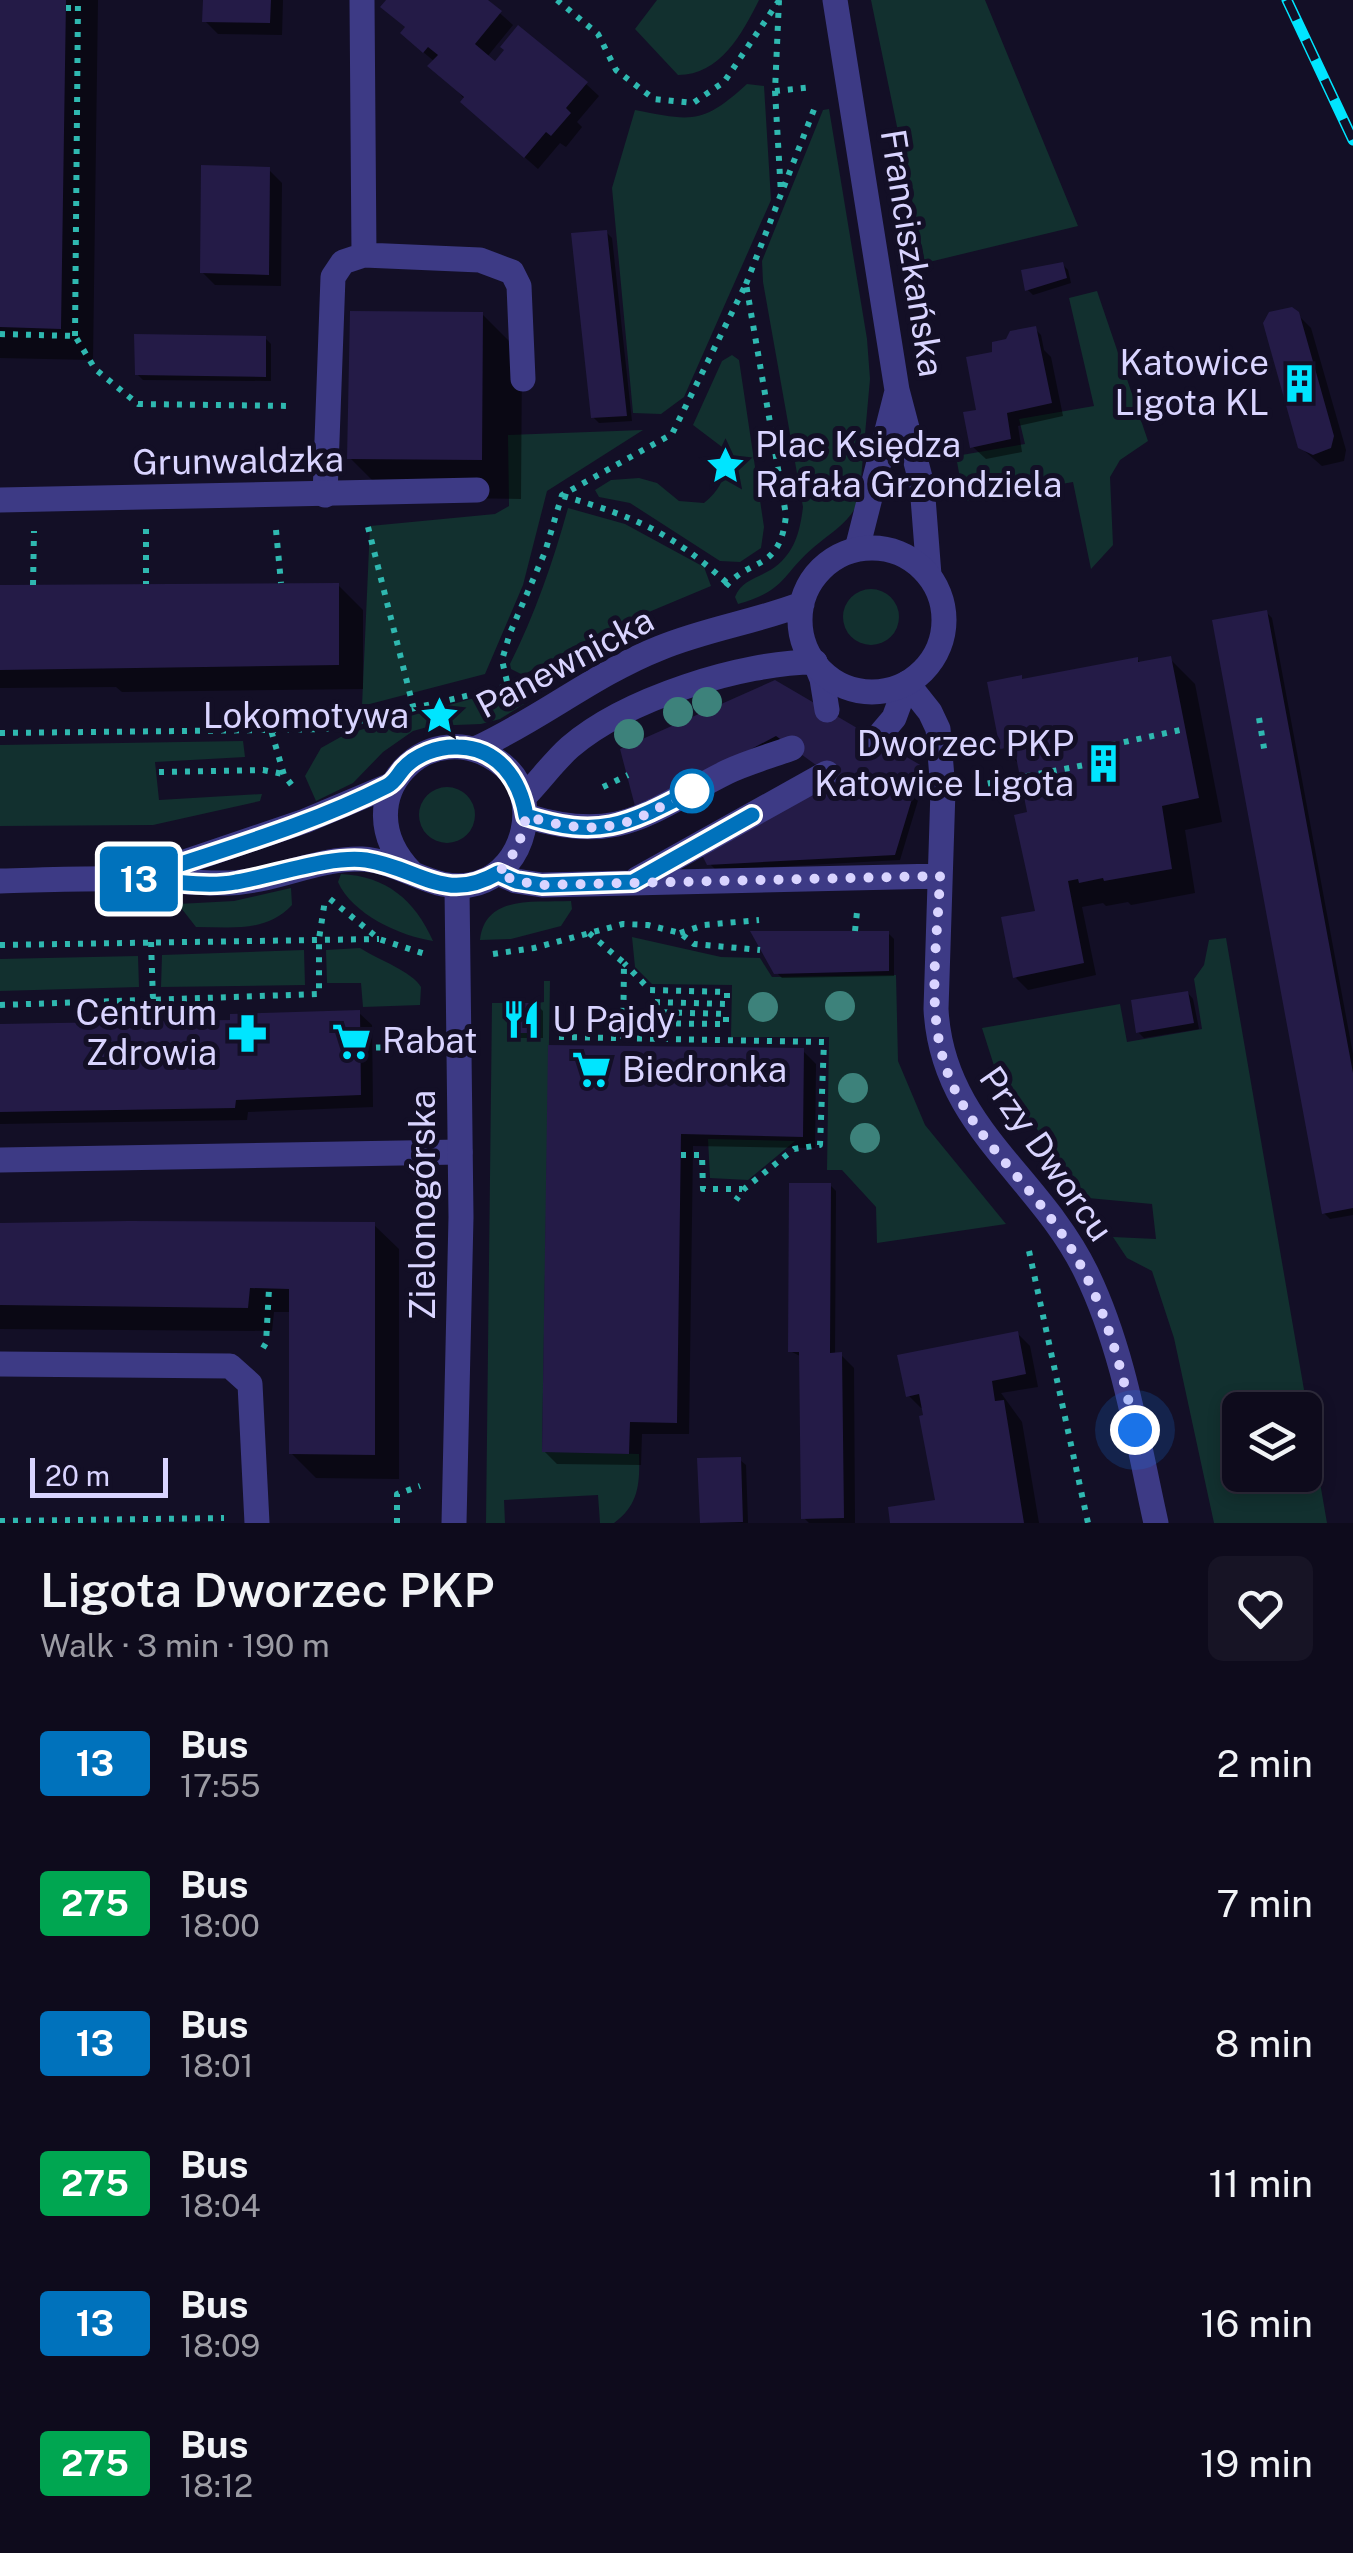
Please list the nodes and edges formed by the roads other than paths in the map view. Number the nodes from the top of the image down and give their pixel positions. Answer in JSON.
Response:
{"nodes":[{"id":1,"x":362,"y":0,"type":"edge"},
{"id":2,"x":835,"y":0,"type":"edge"},
{"id":3,"x":364,"y":255,"type":"junction"},
{"id":4,"x":522,"y":380,"type":"dead end"},
{"id":5,"x":898,"y":390,"type":"junction"},
{"id":6,"x":477,"y":490,"type":"dead end"},
{"id":7,"x":325,"y":496,"type":"junction"},
{"id":8,"x":0,"y":500,"type":"edge"},
{"id":9,"x":857,"y":549,"type":"junction"},
{"id":10,"x":929,"y":575,"type":"junction"},
{"id":11,"x":802,"y":604,"type":"junction"},
{"id":12,"x":815,"y":662,"type":"junction"},
{"id":13,"x":907,"y":683,"type":"junction"},
{"id":14,"x":827,"y":710,"type":"dead end"},
{"id":15,"x":877,"y":738,"type":"dead end"},
{"id":16,"x":792,"y":748,"type":"dead end"},
{"id":17,"x":475,"y":749,"type":"junction"},
{"id":18,"x":827,"y":773,"type":"dead end"},
{"id":19,"x":393,"y":784,"type":"junction"},
{"id":20,"x":524,"y":807,"type":"junction"},
{"id":21,"x":411,"y":872,"type":"junction"},
{"id":22,"x":498,"y":873,"type":"junction"},
{"id":23,"x":940,"y":876,"type":"junction"},
{"id":24,"x":136,"y":879,"type":"junction"},
{"id":25,"x":0,"y":881,"type":"edge"},
{"id":26,"x":633,"y":882,"type":"junction"},
{"id":27,"x":457,"y":888,"type":"junction"},
{"id":28,"x":460,"y":1152,"type":"junction"},
{"id":29,"x":0,"y":1160,"type":"edge"},
{"id":30,"x":0,"y":1364,"type":"edge"},
{"id":31,"x":257,"y":1520,"type":"edge"},
{"id":32,"x":454,"y":1523,"type":"edge"},
{"id":33,"x":1156,"y":1523,"type":"edge"}],
"edges":[{"from":1,"to":3,"type":"street"},
{"from":2,"to":5,"type":"street","name":"Franciszkańska"},
{"from":3,"to":4,"type":"street"},
{"from":3,"to":7,"type":"street"},
{"from":5,"to":9,"type":"street"},
{"from":5,"to":10,"type":"street","name":"Franciszkańska"},
{"from":6,"to":7,"type":"street","name":"Grunwaldzka"},
{"from":7,"to":8,"type":"street","name":"Grunwaldzka"},
{"from":9,"to":10,"type":"street"},
{"from":9,"to":11,"type":"street"},
{"from":10,"to":13,"type":"street"},
{"from":11,"to":12,"type":"street"},
{"from":11,"to":17,"type":"street","name":"Panewnicka"},
{"from":12,"to":13,"type":"street"},
{"from":12,"to":14,"type":"street"},
{"from":12,"to":20,"type":"street","name":"Panewnicka"},
{"from":13,"to":15,"type":"street"},
{"from":13,"to":23,"type":"street","name":"Przy Dworcu"},
{"from":16,"to":20,"type":"street"},
{"from":17,"to":19,"type":"street","name":"Panewnicka"},
{"from":17,"to":20,"type":"street","name":"Panewnicka"},
{"from":18,"to":26,"type":"street"},
{"from":19,"to":21,"type":"street"},
{"from":19,"to":24,"type":"street","name":"Panewnicka"},
{"from":20,"to":22,"type":"street","name":"Panewnicka"},
{"from":21,"to":24,"type":"street","name":"Panewnicka"},
{"from":21,"to":27,"type":"street","name":"Panewnicka"},
{"from":22,"to":26,"type":"street"},
{"from":22,"to":27,"type":"street"},
{"from":23,"to":26,"type":"street"},
{"from":23,"to":33,"type":"street","name":"Przy Dworcu"},
{"from":24,"to":25,"type":"street","name":"Panewnicka"},
{"from":27,"to":28,"type":"street","name":"Zielonogórska"},
{"from":28,"to":29,"type":"street"},
{"from":28,"to":32,"type":"street","name":"Zielonogórska"},
{"from":30,"to":31,"type":"street"}]}
